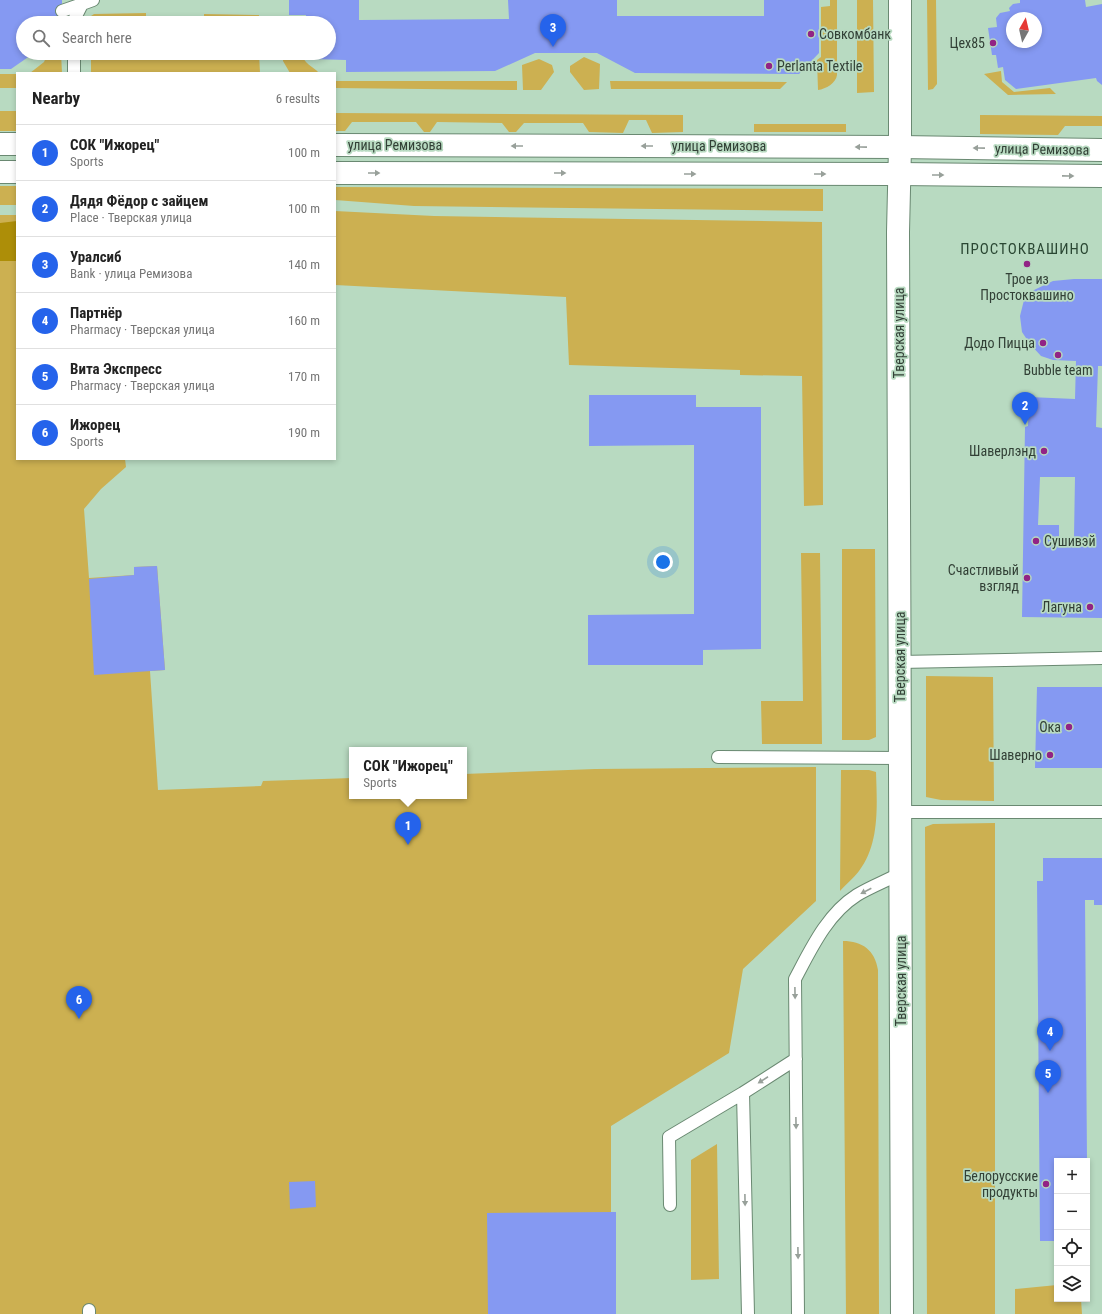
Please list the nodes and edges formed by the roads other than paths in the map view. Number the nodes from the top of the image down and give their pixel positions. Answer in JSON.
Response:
{"nodes":[{"id":1,"x":94,"y":0,"type":"edge"},
{"id":2,"x":900,"y":0,"type":"edge"},
{"id":3,"x":82,"y":4,"type":"junction"},
{"id":4,"x":62,"y":11,"type":"dead end"},
{"id":5,"x":76,"y":16,"type":"edge"},
{"id":6,"x":74,"y":60,"type":"edge"},
{"id":7,"x":74,"y":72,"type":"edge"},
{"id":8,"x":0,"y":144,"type":"edge"},
{"id":9,"x":16,"y":144,"type":"edge"},
{"id":10,"x":336,"y":145,"type":"edge"},
{"id":11,"x":900,"y":147,"type":"junction"},
{"id":12,"x":1102,"y":150,"type":"edge"},
{"id":13,"x":0,"y":172,"type":"edge"},
{"id":14,"x":16,"y":172,"type":"edge"},
{"id":15,"x":336,"y":173,"type":"edge"},
{"id":16,"x":900,"y":174,"type":"junction"},
{"id":17,"x":1102,"y":176,"type":"edge"},
{"id":18,"x":1102,"y":658,"type":"edge"},
{"id":19,"x":900,"y":662,"type":"junction"},
{"id":20,"x":718,"y":757,"type":"dead end"},
{"id":21,"x":901,"y":758,"type":"junction"},
{"id":22,"x":901,"y":812,"type":"junction"},
{"id":23,"x":1102,"y":812,"type":"edge"},
{"id":24,"x":901,"y":873,"type":"junction"},
{"id":25,"x":796,"y":1059,"type":"junction"},
{"id":26,"x":743,"y":1093,"type":"junction"},
{"id":27,"x":670,"y":1205,"type":"dead end"},
{"id":28,"x":748,"y":1314,"type":"edge"},
{"id":29,"x":798,"y":1314,"type":"edge"},
{"id":30,"x":902,"y":1314,"type":"edge"}],
"edges":[{"from":1,"to":3,"type":"lane"},
{"from":2,"to":11,"type":"main road","name":"Тверская улица"},
{"from":3,"to":4,"type":"lane"},
{"from":3,"to":5,"type":"lane"},
{"from":6,"to":7,"type":"lane"},
{"from":8,"to":9,"type":"main road"},
{"from":11,"to":10,"type":"main road","name":"улица Ремизова","one_way":true},
{"from":12,"to":11,"type":"main road","name":"улица Ремизова","one_way":true},
{"from":11,"to":16,"type":"main road","name":"Тверская улица"},
{"from":13,"to":14,"type":"main road"},
{"from":15,"to":16,"type":"main road","name":"улица Ремизова","one_way":true},
{"from":16,"to":17,"type":"main road","name":"улица Ремизова","one_way":true},
{"from":16,"to":19,"type":"main road","name":"Тверская улица"},
{"from":18,"to":19,"type":"lane"},
{"from":19,"to":21,"type":"main road","name":"Тверская улица"},
{"from":20,"to":21,"type":"lane"},
{"from":21,"to":22,"type":"main road","name":"Тверская улица"},
{"from":22,"to":23,"type":"lane"},
{"from":22,"to":24,"type":"main road","name":"Тверская улица"},
{"from":24,"to":25,"type":"lane","one_way":true},
{"from":24,"to":30,"type":"main road","name":"Тверская улица"},
{"from":25,"to":26,"type":"lane","one_way":true},
{"from":25,"to":29,"type":"lane","one_way":true},
{"from":26,"to":27,"type":"lane"},
{"from":26,"to":28,"type":"lane","one_way":true}]}
